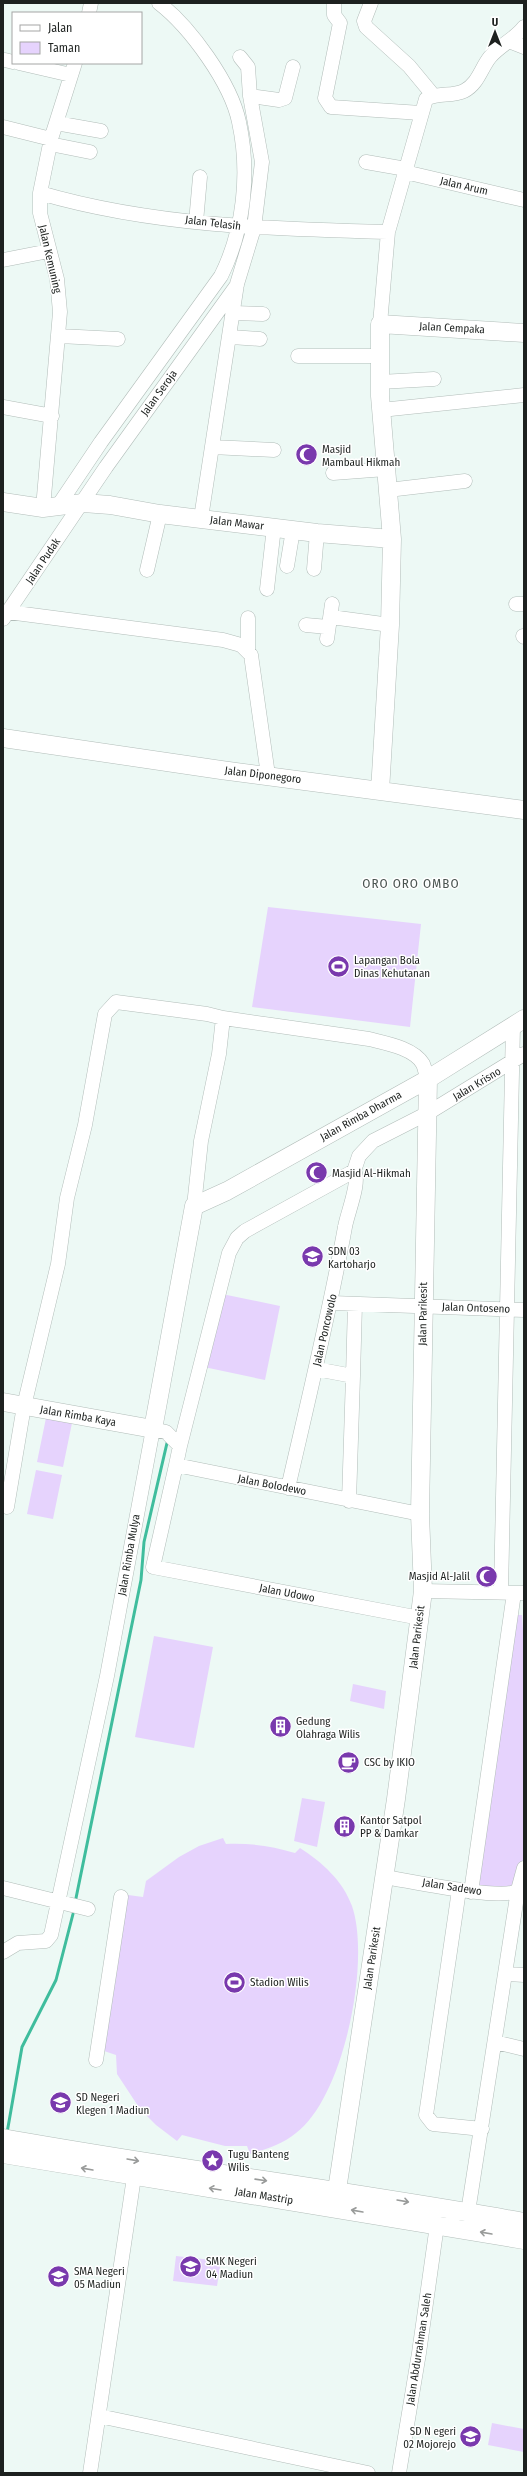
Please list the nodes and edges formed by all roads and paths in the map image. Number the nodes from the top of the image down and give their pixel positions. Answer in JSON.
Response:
{"nodes":[{"id":1,"x":159,"y":3,"type":"edge"},
{"id":2,"x":334,"y":3,"type":"edge"},
{"id":3,"x":371,"y":3,"type":"edge"},
{"id":4,"x":524,"y":26,"type":"edge"},
{"id":5,"x":509,"y":41,"type":"junction"},
{"id":6,"x":524,"y":47,"type":"edge"},
{"id":7,"x":240,"y":57,"type":"dead end"},
{"id":8,"x":28,"y":64,"type":"edge"},
{"id":9,"x":293,"y":67,"type":"dead end"},
{"id":10,"x":73,"y":69,"type":"edge"},
{"id":11,"x":433,"y":95,"type":"junction"},
{"id":12,"x":250,"y":96,"type":"junction"},
{"id":13,"x":421,"y":113,"type":"junction"},
{"id":14,"x":56,"y":122,"type":"junction"},
{"id":15,"x":3,"y":127,"type":"edge"},
{"id":16,"x":101,"y":131,"type":"dead end"},
{"id":17,"x":50,"y":141,"type":"junction"},
{"id":18,"x":90,"y":152,"type":"dead end"},
{"id":19,"x":366,"y":162,"type":"dead end"},
{"id":20,"x":405,"y":171,"type":"junction"},
{"id":21,"x":200,"y":177,"type":"dead end"},
{"id":22,"x":40,"y":193,"type":"junction"},
{"id":23,"x":524,"y":200,"type":"edge"},
{"id":24,"x":196,"y":222,"type":"junction"},
{"id":25,"x":240,"y":227,"type":"junction"},
{"id":26,"x":254,"y":228,"type":"junction"},
{"id":27,"x":388,"y":232,"type":"junction"},
{"id":28,"x":49,"y":251,"type":"junction"},
{"id":29,"x":3,"y":260,"type":"edge"},
{"id":30,"x":237,"y":284,"type":"junction"},
{"id":31,"x":234,"y":313,"type":"junction"},
{"id":32,"x":263,"y":314,"type":"dead end"},
{"id":33,"x":380,"y":324,"type":"junction"},
{"id":34,"x":524,"y":332,"type":"edge"},
{"id":35,"x":59,"y":336,"type":"junction"},
{"id":36,"x":231,"y":337,"type":"junction"},
{"id":37,"x":118,"y":339,"type":"dead end"},
{"id":38,"x":260,"y":339,"type":"dead end"},
{"id":39,"x":298,"y":356,"type":"dead end"},
{"id":40,"x":380,"y":356,"type":"junction"},
{"id":41,"x":434,"y":379,"type":"dead end"},
{"id":42,"x":380,"y":382,"type":"junction"},
{"id":43,"x":524,"y":395,"type":"edge"},
{"id":44,"x":3,"y":407,"type":"edge"},
{"id":45,"x":381,"y":410,"type":"junction"},
{"id":46,"x":52,"y":416,"type":"junction"},
{"id":47,"x":212,"y":447,"type":"junction"},
{"id":48,"x":274,"y":450,"type":"dead end"},
{"id":49,"x":386,"y":469,"type":"junction"},
{"id":50,"x":333,"y":473,"type":"dead end"},
{"id":51,"x":465,"y":481,"type":"dead end"},
{"id":52,"x":388,"y":490,"type":"junction"},
{"id":53,"x":3,"y":502,"type":"edge"},
{"id":54,"x":83,"y":503,"type":"junction"},
{"id":55,"x":51,"y":507,"type":"junction"},
{"id":56,"x":160,"y":514,"type":"junction"},
{"id":57,"x":200,"y":518,"type":"junction"},
{"id":58,"x":274,"y":527,"type":"junction"},
{"id":59,"x":293,"y":530,"type":"junction"},
{"id":60,"x":317,"y":533,"type":"junction"},
{"id":61,"x":392,"y":539,"type":"junction"},
{"id":62,"x":287,"y":566,"type":"dead end"},
{"id":63,"x":147,"y":570,"type":"dead end"},
{"id":64,"x":314,"y":570,"type":"dead end"},
{"id":65,"x":267,"y":588,"type":"dead end"},
{"id":66,"x":6,"y":616,"type":"edge"},
{"id":67,"x":248,"y":618,"type":"dead end"},
{"id":68,"x":306,"y":625,"type":"dead end"},
{"id":69,"x":390,"y":625,"type":"junction"},
{"id":70,"x":248,"y":651,"type":"junction"},
{"id":71,"x":3,"y":738,"type":"edge"},
{"id":72,"x":268,"y":775,"type":"junction"},
{"id":73,"x":380,"y":791,"type":"junction"},
{"id":74,"x":524,"y":810,"type":"edge"},
{"id":75,"x":223,"y":1018,"type":"junction"},
{"id":76,"x":519,"y":1022,"type":"edge"},
{"id":77,"x":524,"y":1054,"type":"edge"},
{"id":78,"x":511,"y":1063,"type":"junction"},
{"id":79,"x":428,"y":1079,"type":"junction"},
{"id":80,"x":428,"y":1113,"type":"junction"},
{"id":81,"x":354,"y":1171,"type":"junction"},
{"id":82,"x":194,"y":1206,"type":"junction"},
{"id":83,"x":332,"y":1303,"type":"junction"},
{"id":84,"x":355,"y":1304,"type":"junction"},
{"id":85,"x":424,"y":1307,"type":"junction"},
{"id":86,"x":508,"y":1309,"type":"junction"},
{"id":87,"x":524,"y":1310,"type":"edge"},
{"id":88,"x":316,"y":1369,"type":"junction"},
{"id":89,"x":353,"y":1376,"type":"junction"},
{"id":90,"x":3,"y":1402,"type":"edge"},
{"id":91,"x":24,"y":1406,"type":"junction"},
{"id":92,"x":154,"y":1429,"type":"junction"},
{"id":93,"x":180,"y":1446,"type":"junction"},
{"id":94,"x":176,"y":1465,"type":"junction"},
{"id":95,"x":288,"y":1488,"type":"junction"},
{"id":96,"x":349,"y":1501,"type":"junction"},
{"id":97,"x":7,"y":1508,"type":"dead end"},
{"id":98,"x":420,"y":1514,"type":"junction"},
{"id":99,"x":423,"y":1590,"type":"junction"},
{"id":100,"x":517,"y":1595,"type":"edge"},
{"id":101,"x":420,"y":1618,"type":"junction"},
{"id":102,"x":524,"y":1868,"type":"edge"},
{"id":103,"x":384,"y":1876,"type":"junction"},
{"id":104,"x":3,"y":1888,"type":"edge"},
{"id":105,"x":518,"y":1890,"type":"junction"},
{"id":106,"x":465,"y":1891,"type":"junction"},
{"id":107,"x":121,"y":1897,"type":"dead end"},
{"id":108,"x":60,"y":1903,"type":"junction"},
{"id":109,"x":88,"y":1909,"type":"dead end"},
{"id":110,"x":3,"y":1952,"type":"edge"},
{"id":111,"x":506,"y":1974,"type":"junction"},
{"id":112,"x":524,"y":1975,"type":"edge"},
{"id":113,"x":495,"y":2042,"type":"junction"},
{"id":114,"x":524,"y":2049,"type":"edge"},
{"id":115,"x":96,"y":2060,"type":"dead end"},
{"id":116,"x":482,"y":2129,"type":"junction"},
{"id":117,"x":6,"y":2147,"type":"edge"},
{"id":118,"x":134,"y":2177,"type":"junction"},
{"id":119,"x":337,"y":2190,"type":"junction"},
{"id":120,"x":468,"y":2212,"type":"junction"},
{"id":121,"x":524,"y":2222,"type":"edge"},
{"id":122,"x":437,"y":2224,"type":"junction"},
{"id":123,"x":524,"y":2240,"type":"edge"},
{"id":124,"x":99,"y":2416,"type":"junction"},
{"id":125,"x":90,"y":2473,"type":"edge"},
{"id":126,"x":368,"y":2473,"type":"edge"},
{"id":127,"x":398,"y":2473,"type":"edge"}],
"edges":[{"from":1,"to":25,"type":"street"},
{"from":2,"to":13,"type":"street"},
{"from":3,"to":11,"type":"street"},
{"from":4,"to":5,"type":"street"},
{"from":5,"to":6,"type":"street"},
{"from":5,"to":11,"type":"street"},
{"from":7,"to":12,"type":"street"},
{"from":8,"to":10,"type":"street"},
{"from":9,"to":12,"type":"street"},
{"from":10,"to":14,"type":"street","name":"Jalan Kemuning"},
{"from":11,"to":13,"type":"street"},
{"from":12,"to":26,"type":"street"},
{"from":13,"to":20,"type":"street"},
{"from":14,"to":16,"type":"street"},
{"from":14,"to":17,"type":"street","name":"Jalan Kemuning"},
{"from":15,"to":17,"type":"street"},
{"from":17,"to":18,"type":"street"},
{"from":17,"to":22,"type":"street","name":"Jalan Kemuning"},
{"from":19,"to":20,"type":"street","name":"Jalan Arum"},
{"from":20,"to":23,"type":"street","name":"Jalan Arum"},
{"from":20,"to":27,"type":"street"},
{"from":21,"to":24,"type":"street"},
{"from":22,"to":24,"type":"street","name":"Jalan Telasih"},
{"from":22,"to":28,"type":"street","name":"Jalan Kemuning"},
{"from":24,"to":25,"type":"street","name":"Jalan Telasih"},
{"from":25,"to":26,"type":"street","name":"Jalan Telasih"},
{"from":25,"to":55,"type":"street"},
{"from":26,"to":27,"type":"street","name":"Jalan Telasih"},
{"from":26,"to":30,"type":"street"},
{"from":27,"to":33,"type":"street"},
{"from":28,"to":29,"type":"street"},
{"from":28,"to":35,"type":"street","name":"Jalan Kemuning"},
{"from":30,"to":31,"type":"street"},
{"from":30,"to":54,"type":"street","name":"Jalan Seroja"},
{"from":31,"to":32,"type":"street"},
{"from":31,"to":36,"type":"street"},
{"from":33,"to":34,"type":"main road","name":"Jalan Cempaka"},
{"from":33,"to":40,"type":"main road"},
{"from":35,"to":37,"type":"street"},
{"from":35,"to":46,"type":"street","name":"Jalan Kemuning"},
{"from":36,"to":38,"type":"street"},
{"from":36,"to":47,"type":"street"},
{"from":39,"to":40,"type":"street"},
{"from":40,"to":42,"type":"main road"},
{"from":41,"to":42,"type":"street"},
{"from":42,"to":45,"type":"main road"},
{"from":43,"to":45,"type":"street"},
{"from":44,"to":46,"type":"street"},
{"from":45,"to":49,"type":"main road"},
{"from":46,"to":55,"type":"street","name":"Jalan Kemuning"},
{"from":47,"to":48,"type":"street"},
{"from":47,"to":57,"type":"street"},
{"from":49,"to":50,"type":"street"},
{"from":49,"to":52,"type":"main road"},
{"from":51,"to":52,"type":"street"},
{"from":52,"to":61,"type":"main road"},
{"from":53,"to":55,"type":"main road","name":"Jalan Mawar"},
{"from":54,"to":55,"type":"main road","name":"Jalan Mawar"},
{"from":54,"to":56,"type":"main road","name":"Jalan Mawar"},
{"from":54,"to":66,"type":"street","name":"Jalan Pudak"},
{"from":56,"to":57,"type":"main road","name":"Jalan Mawar"},
{"from":56,"to":63,"type":"street"},
{"from":57,"to":58,"type":"main road","name":"Jalan Mawar"},
{"from":58,"to":59,"type":"main road","name":"Jalan Mawar"},
{"from":58,"to":65,"type":"street"},
{"from":59,"to":60,"type":"main road","name":"Jalan Mawar"},
{"from":59,"to":62,"type":"street"},
{"from":60,"to":61,"type":"main road","name":"Jalan Mawar"},
{"from":60,"to":64,"type":"street"},
{"from":61,"to":69,"type":"main road"},
{"from":66,"to":70,"type":"street"},
{"from":67,"to":70,"type":"street"},
{"from":68,"to":69,"type":"street"},
{"from":69,"to":73,"type":"main road"},
{"from":70,"to":72,"type":"street"},
{"from":71,"to":72,"type":"main road","name":"Jalan Diponegoro"},
{"from":72,"to":73,"type":"main road","name":"Jalan Diponegoro"},
{"from":73,"to":74,"type":"main road","name":"Jalan Diponegoro"},
{"from":75,"to":79,"type":"street"},
{"from":75,"to":82,"type":"street"},
{"from":75,"to":91,"type":"street"},
{"from":76,"to":78,"type":"street"},
{"from":76,"to":79,"type":"main road","name":"Jalan Rimba Dharma"},
{"from":77,"to":78,"type":"street","name":"Jalan Krisno"},
{"from":78,"to":80,"type":"street","name":"Jalan Krisno"},
{"from":78,"to":86,"type":"street"},
{"from":79,"to":80,"type":"main road","name":"Jalan Parikesit"},
{"from":79,"to":82,"type":"main road","name":"Jalan Rimba Dharma"},
{"from":80,"to":81,"type":"street","name":"Jalan Krisno"},
{"from":80,"to":85,"type":"main road","name":"Jalan Parikesit"},
{"from":81,"to":83,"type":"street","name":"Jalan Poncowolo"},
{"from":81,"to":93,"type":"street"},
{"from":82,"to":92,"type":"main road","name":"Jalan Rimba Mulya"},
{"from":83,"to":84,"type":"street","name":"Jalan Ontoseno"},
{"from":83,"to":88,"type":"street","name":"Jalan Poncowolo"},
{"from":84,"to":85,"type":"street","name":"Jalan Ontoseno"},
{"from":84,"to":89,"type":"street"},
{"from":85,"to":86,"type":"street","name":"Jalan Ontoseno"},
{"from":85,"to":98,"type":"main road","name":"Jalan Parikesit"},
{"from":86,"to":87,"type":"street","name":"Jalan Ontoseno"},
{"from":86,"to":100,"type":"street"},
{"from":88,"to":89,"type":"street"},
{"from":88,"to":95,"type":"street","name":"Jalan Poncowolo"},
{"from":89,"to":96,"type":"street"},
{"from":90,"to":91,"type":"main road","name":"Jalan Rimba Kaya"},
{"from":91,"to":92,"type":"main road","name":"Jalan Rimba Kaya"},
{"from":91,"to":97,"type":"street"},
{"from":92,"to":93,"type":"street"},
{"from":92,"to":108,"type":"street","name":"Jalan Rimba Mulya"},
{"from":93,"to":94,"type":"street"},
{"from":94,"to":95,"type":"street","name":"Jalan Bolodewo"},
{"from":94,"to":101,"type":"street","name":"Jalan Udowo"},
{"from":95,"to":96,"type":"street","name":"Jalan Bolodewo"},
{"from":96,"to":98,"type":"street","name":"Jalan Bolodewo"},
{"from":98,"to":99,"type":"main road","name":"Jalan Parikesit"},
{"from":99,"to":100,"type":"street"},
{"from":99,"to":101,"type":"main road","name":"Jalan Parikesit"},
{"from":100,"to":106,"type":"street"},
{"from":101,"to":103,"type":"main road","name":"Jalan Parikesit"},
{"from":102,"to":105,"type":"street"},
{"from":103,"to":106,"type":"street","name":"Jalan Sadewo"},
{"from":103,"to":119,"type":"main road","name":"Jalan Parikesit"},
{"from":104,"to":108,"type":"street"},
{"from":105,"to":106,"type":"street","name":"Jalan Sadewo"},
{"from":105,"to":111,"type":"street"},
{"from":106,"to":116,"type":"street"},
{"from":107,"to":115,"type":"street"},
{"from":108,"to":109,"type":"street"},
{"from":108,"to":110,"type":"street","name":"Jalan Rimba Mulya"},
{"from":111,"to":112,"type":"street"},
{"from":111,"to":113,"type":"street"},
{"from":113,"to":114,"type":"street"},
{"from":113,"to":116,"type":"street"},
{"from":116,"to":120,"type":"street"},
{"from":118,"to":117,"type":"main road","name":"Jalan Mastrip","one_way":true},
{"from":117,"to":119,"type":"main road","name":"Jalan Mastrip","one_way":true},
{"from":122,"to":118,"type":"main road","name":"Jalan Mastrip","one_way":true},
{"from":118,"to":124,"type":"street"},
{"from":119,"to":120,"type":"main road","name":"Jalan Mastrip","one_way":true},
{"from":120,"to":121,"type":"main road","name":"Jalan Mastrip"},
{"from":123,"to":122,"type":"main road","name":"Jalan Mastrip","one_way":true},
{"from":122,"to":127,"type":"street","name":"Jalan Abdurrahman Saleh"},
{"from":124,"to":125,"type":"street"},
{"from":124,"to":126,"type":"street"}]}
